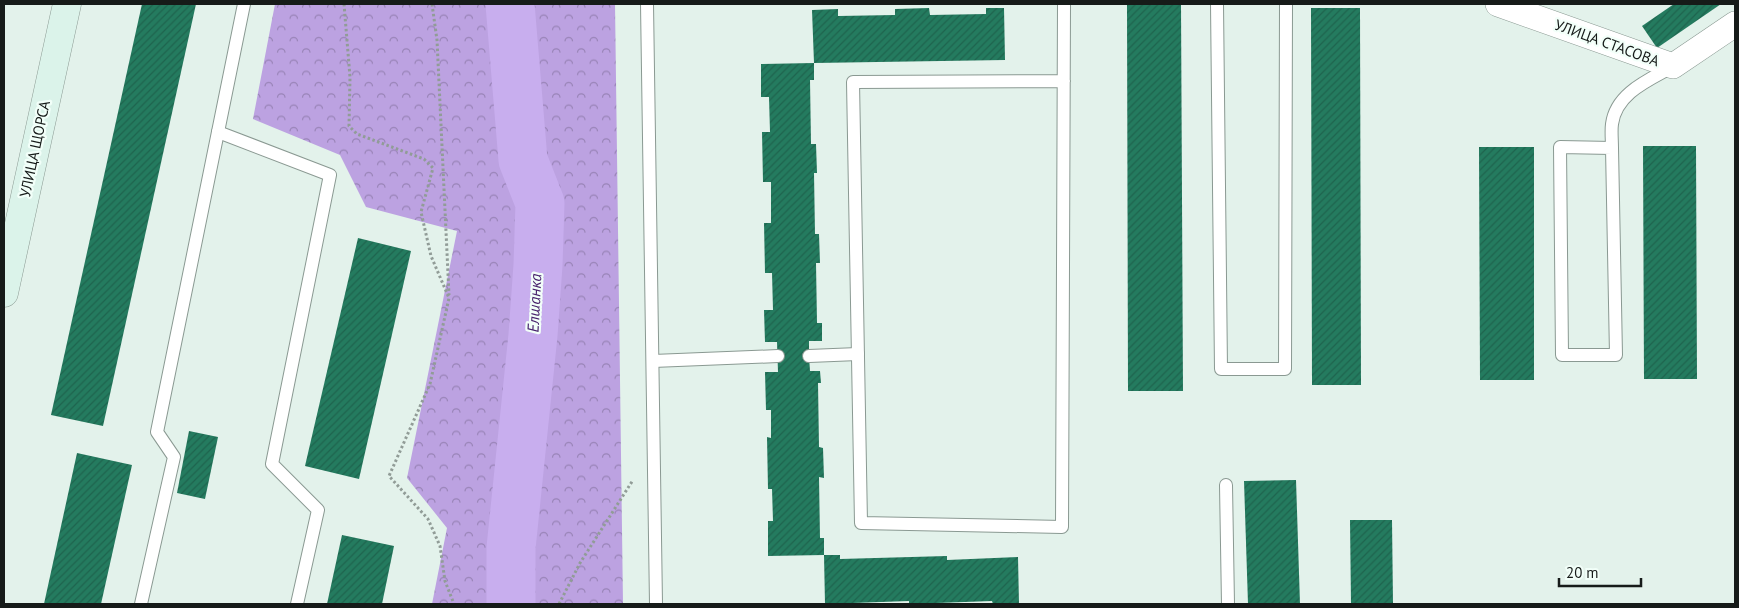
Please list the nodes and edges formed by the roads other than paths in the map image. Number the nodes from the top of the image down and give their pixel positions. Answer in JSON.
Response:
{"nodes":[{"id":1,"x":67,"y":4,"type":"edge"},
{"id":2,"x":244,"y":4,"type":"edge"},
{"id":3,"x":647,"y":4,"type":"edge"},
{"id":4,"x":1064,"y":4,"type":"edge"},
{"id":5,"x":1216,"y":4,"type":"edge"},
{"id":6,"x":1286,"y":4,"type":"edge"},
{"id":7,"x":1498,"y":4,"type":"edge"},
{"id":8,"x":1735,"y":24,"type":"edge"},
{"id":9,"x":1673,"y":66,"type":"junction"},
{"id":10,"x":1064,"y":81,"type":"junction"},
{"id":11,"x":218,"y":132,"type":"junction"},
{"id":12,"x":1612,"y":148,"type":"junction"},
{"id":13,"x":4,"y":293,"type":"edge"},
{"id":14,"x":858,"y":354,"type":"junction"},
{"id":15,"x":778,"y":356,"type":"dead end"},
{"id":16,"x":809,"y":356,"type":"dead end"},
{"id":17,"x":653,"y":361,"type":"junction"},
{"id":18,"x":1226,"y":484,"type":"dead end"},
{"id":19,"x":142,"y":604,"type":"edge"},
{"id":20,"x":297,"y":604,"type":"edge"},
{"id":21,"x":656,"y":604,"type":"edge"},
{"id":22,"x":1228,"y":604,"type":"edge"}],
"edges":[{"from":1,"to":13,"type":"street","name":"УЛИЦА ЩОРСА"},
{"from":2,"to":11,"type":"lane"},
{"from":3,"to":17,"type":"lane"},
{"from":4,"to":10,"type":"lane"},
{"from":5,"to":6,"type":"lane"},
{"from":7,"to":9,"type":"street","name":"УЛИЦА СТАСОВА"},
{"from":8,"to":9,"type":"street","name":"УЛИЦА СТАСОВА"},
{"from":9,"to":12,"type":"lane"},
{"from":10,"to":14,"type":"lane"},
{"from":10,"to":14,"type":"lane"},
{"from":11,"to":19,"type":"lane"},
{"from":11,"to":20,"type":"lane"},
{"from":12,"to":12,"type":"lane"},
{"from":14,"to":16,"type":"lane"},
{"from":15,"to":17,"type":"lane"},
{"from":17,"to":21,"type":"lane"},
{"from":18,"to":22,"type":"lane"}]}
